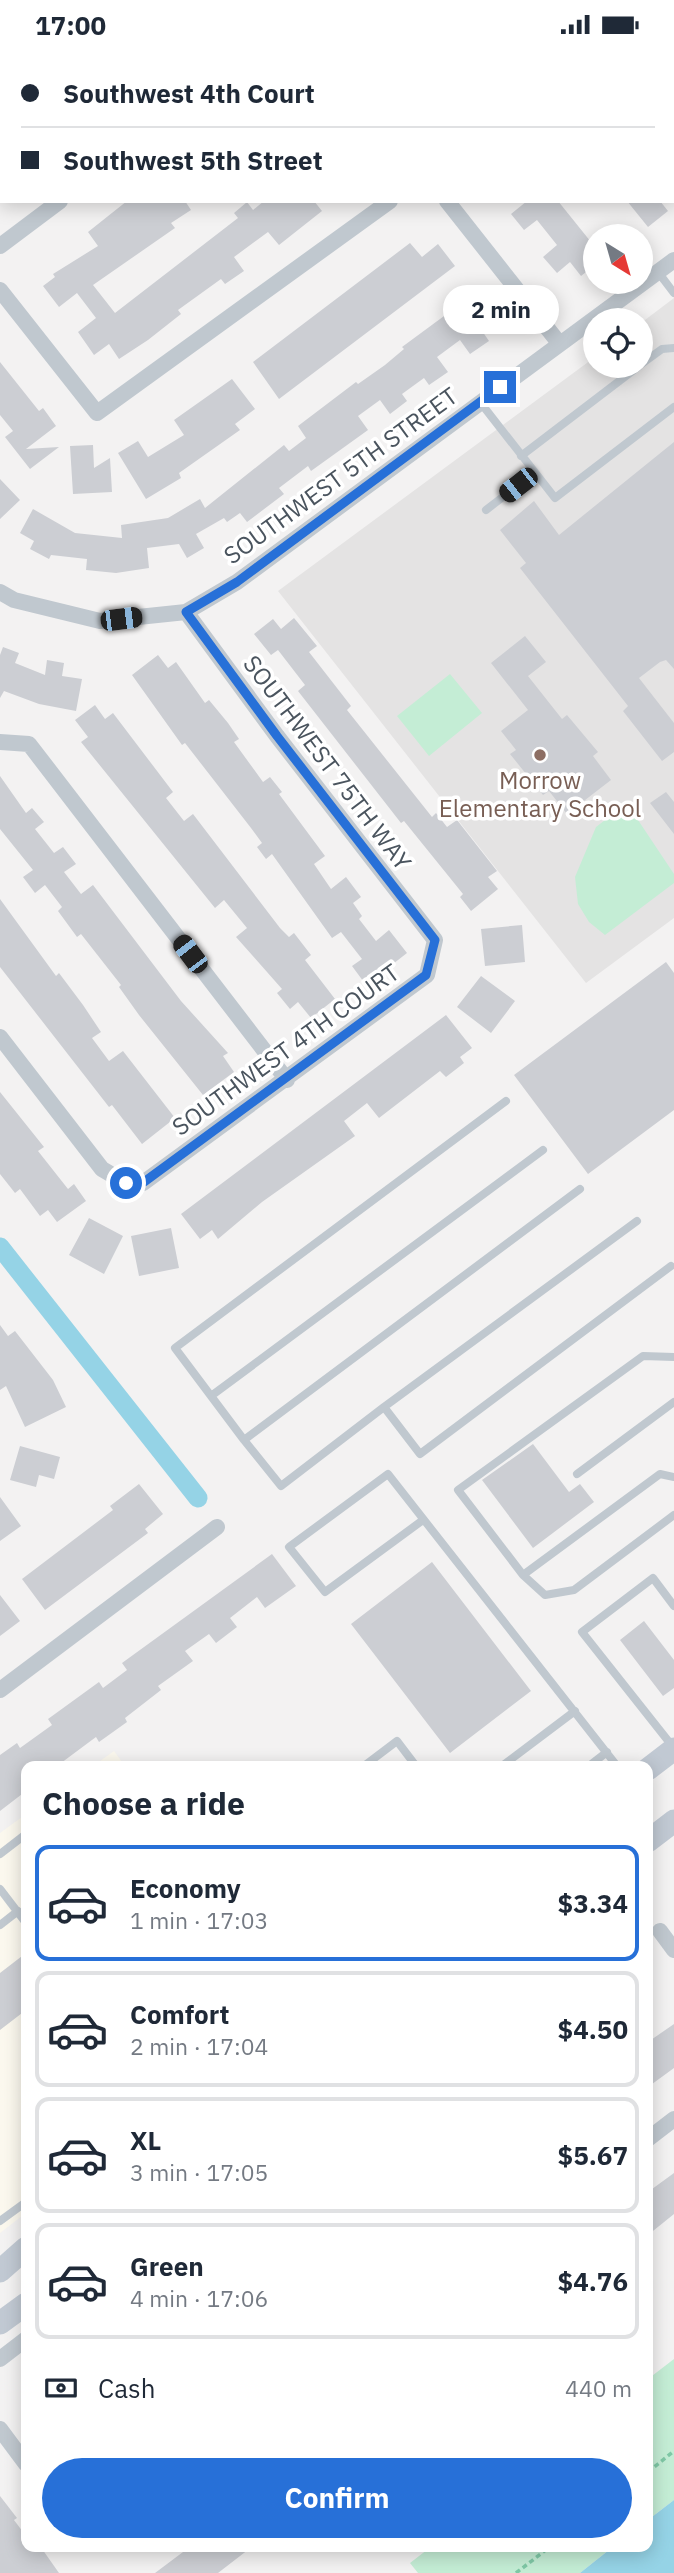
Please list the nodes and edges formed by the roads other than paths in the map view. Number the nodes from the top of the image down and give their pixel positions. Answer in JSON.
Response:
{"nodes":[{"id":1,"x":57,"y":203,"type":"edge"},
{"id":2,"x":387,"y":203,"type":"edge"},
{"id":3,"x":449,"y":203,"type":"edge"},
{"id":4,"x":0,"y":246,"type":"edge"},
{"id":5,"x":674,"y":260,"type":"edge"},
{"id":6,"x":658,"y":272,"type":"junction"},
{"id":7,"x":0,"y":290,"type":"edge"},
{"id":8,"x":674,"y":293,"type":"edge"},
{"id":9,"x":559,"y":343,"type":"junction"},
{"id":10,"x":674,"y":348,"type":"edge"},
{"id":11,"x":653,"y":356,"type":"edge"},
{"id":12,"x":623,"y":378,"type":"edge"},
{"id":13,"x":480,"y":402,"type":"junction"},
{"id":14,"x":674,"y":407,"type":"edge"},
{"id":15,"x":521,"y":456,"type":"junction"},
{"id":16,"x":534,"y":473,"type":"junction"},
{"id":17,"x":486,"y":510,"type":"dead end"},
{"id":18,"x":0,"y":592,"type":"edge"},
{"id":19,"x":186,"y":612,"type":"junction"},
{"id":20,"x":0,"y":742,"type":"edge"},
{"id":21,"x":435,"y":940,"type":"joint"},
{"id":22,"x":0,"y":1037,"type":"edge"},
{"id":23,"x":287,"y":1080,"type":"junction"},
{"id":24,"x":506,"y":1101,"type":"dead end"},
{"id":25,"x":544,"y":1150,"type":"dead end"},
{"id":26,"x":580,"y":1189,"type":"dead end"},
{"id":27,"x":637,"y":1221,"type":"dead end"},
{"id":28,"x":671,"y":1266,"type":"dead end"},
{"id":29,"x":674,"y":1357,"type":"edge"},
{"id":30,"x":211,"y":1396,"type":"junction"},
{"id":31,"x":674,"y":1402,"type":"edge"},
{"id":32,"x":384,"y":1407,"type":"junction"},
{"id":33,"x":244,"y":1440,"type":"junction"},
{"id":34,"x":577,"y":1474,"type":"dead end"},
{"id":35,"x":674,"y":1477,"type":"edge"},
{"id":36,"x":674,"y":1515,"type":"edge"},
{"id":37,"x":423,"y":1520,"type":"junction"},
{"id":38,"x":217,"y":1527,"type":"dead end"},
{"id":39,"x":523,"y":1575,"type":"junction"},
{"id":40,"x":674,"y":1606,"type":"edge"},
{"id":41,"x":0,"y":1690,"type":"edge"},
{"id":42,"x":575,"y":1711,"type":"junction"},
{"id":43,"x":674,"y":1749,"type":"edge"},
{"id":44,"x":607,"y":1752,"type":"junction"},
{"id":45,"x":371,"y":1761,"type":"edge"},
{"id":46,"x":411,"y":1761,"type":"edge"},
{"id":47,"x":509,"y":1761,"type":"edge"},
{"id":48,"x":595,"y":1761,"type":"edge"},
{"id":49,"x":613,"y":1761,"type":"edge"},
{"id":50,"x":653,"y":1765,"type":"edge"},
{"id":51,"x":674,"y":1821,"type":"edge"},
{"id":52,"x":653,"y":1837,"type":"edge"},
{"id":53,"x":21,"y":1838,"type":"edge"},
{"id":54,"x":0,"y":1854,"type":"edge"},
{"id":55,"x":0,"y":1889,"type":"edge"},
{"id":56,"x":18,"y":1912,"type":"junction"},
{"id":57,"x":21,"y":1916,"type":"edge"},
{"id":58,"x":0,"y":1925,"type":"edge"},
{"id":59,"x":660,"y":1931,"type":"dead end"},
{"id":60,"x":674,"y":1950,"type":"edge"},
{"id":61,"x":674,"y":2119,"type":"edge"},
{"id":62,"x":653,"y":2136,"type":"edge"},
{"id":63,"x":21,"y":2206,"type":"edge"},
{"id":64,"x":0,"y":2221,"type":"edge"},
{"id":65,"x":21,"y":2252,"type":"edge"},
{"id":66,"x":0,"y":2271,"type":"edge"},
{"id":67,"x":21,"y":2308,"type":"edge"},
{"id":68,"x":0,"y":2323,"type":"edge"},
{"id":69,"x":21,"y":2343,"type":"edge"},
{"id":70,"x":0,"y":2359,"type":"edge"},
{"id":71,"x":0,"y":2429,"type":"edge"},
{"id":72,"x":21,"y":2457,"type":"edge"}],
"edges":[{"from":1,"to":4,"type":"street"},
{"from":2,"to":7,"type":"street"},
{"from":3,"to":9,"type":"street"},
{"from":5,"to":6,"type":"street","name":"SOUTHWEST 5TH STREET"},
{"from":6,"to":8,"type":"lane"},
{"from":6,"to":9,"type":"street","name":"SOUTHWEST 5TH STREET"},
{"from":9,"to":13,"type":"street","name":"SOUTHWEST 5TH STREET"},
{"from":10,"to":11,"type":"lane"},
{"from":12,"to":15,"type":"lane"},
{"from":13,"to":15,"type":"lane"},
{"from":13,"to":19,"type":"street","name":"SOUTHWEST 5TH STREET"},
{"from":14,"to":16,"type":"lane"},
{"from":15,"to":16,"type":"lane"},
{"from":16,"to":17,"type":"lane"},
{"from":18,"to":19,"type":"street","name":"SOUTHWEST 5TH STREET"},
{"from":19,"to":21,"type":"street","name":"SOUTHWEST 75TH WAY"},
{"from":20,"to":23,"type":"street"},
{"from":21,"to":23,"type":"street","name":"SOUTHWEST 4TH COURT"},
{"from":22,"to":23,"type":"street","name":"SOUTHWEST 4TH COURT"},
{"from":24,"to":30,"type":"lane"},
{"from":25,"to":30,"type":"lane"},
{"from":26,"to":33,"type":"lane"},
{"from":27,"to":32,"type":"lane"},
{"from":28,"to":32,"type":"lane"},
{"from":29,"to":39,"type":"lane"},
{"from":30,"to":33,"type":"lane"},
{"from":31,"to":34,"type":"lane"},
{"from":32,"to":33,"type":"lane"},
{"from":35,"to":39,"type":"lane"},
{"from":36,"to":39,"type":"lane"},
{"from":37,"to":37,"type":"lane"},
{"from":37,"to":42,"type":"lane"},
{"from":38,"to":41,"type":"street"},
{"from":40,"to":43,"type":"lane"},
{"from":42,"to":44,"type":"lane"},
{"from":42,"to":47,"type":"lane"},
{"from":43,"to":50,"type":"main road"},
{"from":44,"to":48,"type":"lane"},
{"from":44,"to":49,"type":"lane"},
{"from":45,"to":46,"type":"lane"},
{"from":51,"to":52,"type":"main road"},
{"from":53,"to":54,"type":"lane"},
{"from":55,"to":56,"type":"lane"},
{"from":56,"to":57,"type":"lane"},
{"from":56,"to":58,"type":"lane"},
{"from":59,"to":60,"type":"street"},
{"from":61,"to":62,"type":"street"},
{"from":63,"to":64,"type":"lane"},
{"from":65,"to":66,"type":"main road"},
{"from":67,"to":68,"type":"main road"},
{"from":69,"to":70,"type":"street"},
{"from":71,"to":72,"type":"street"}]}
